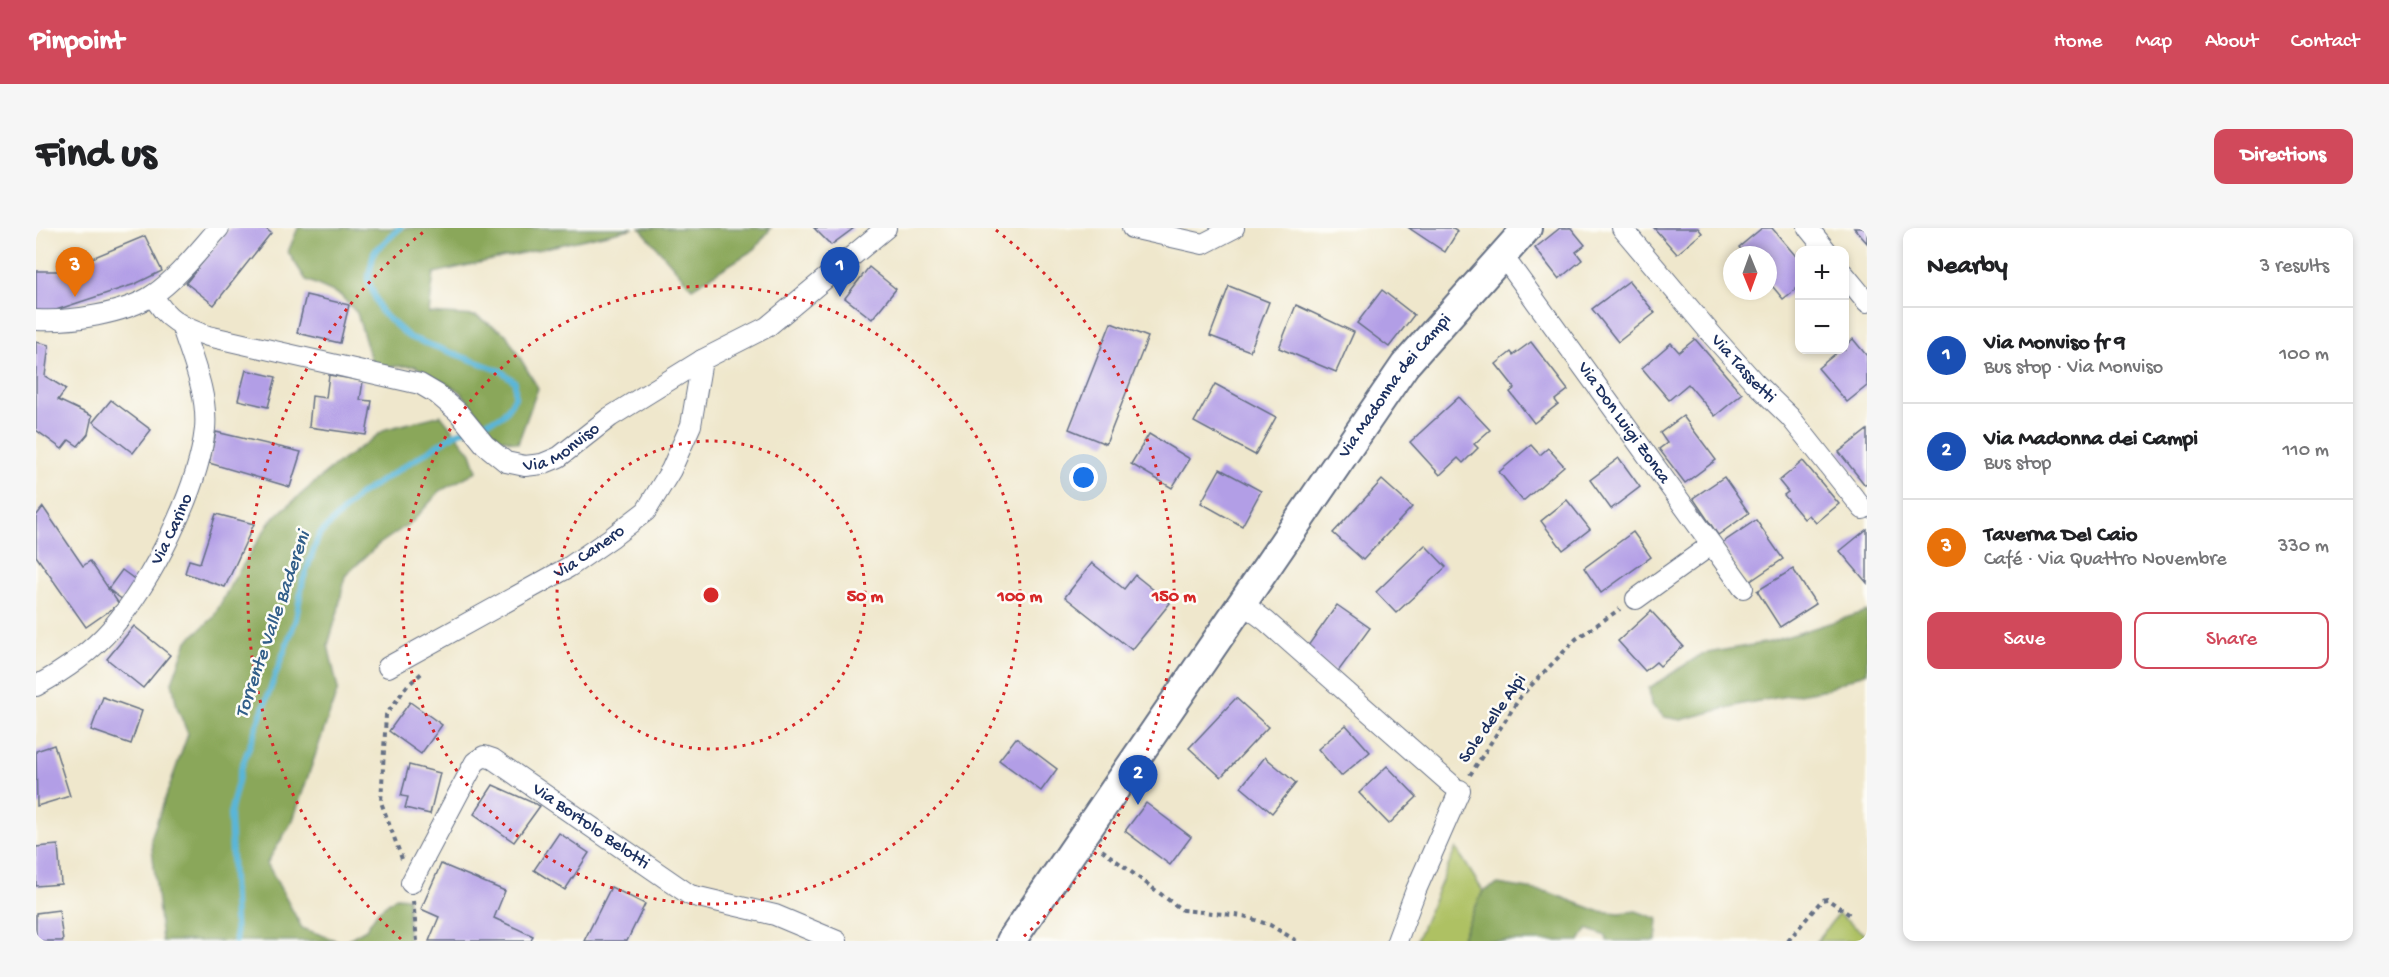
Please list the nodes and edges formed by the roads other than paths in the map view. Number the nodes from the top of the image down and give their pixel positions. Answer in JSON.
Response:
{"nodes":[{"id":1,"x":219,"y":228,"type":"edge"},
{"id":2,"x":886,"y":228,"type":"edge"},
{"id":3,"x":1132,"y":228,"type":"edge"},
{"id":4,"x":1234,"y":228,"type":"edge"},
{"id":5,"x":1527,"y":228,"type":"edge"},
{"id":6,"x":1622,"y":228,"type":"edge"},
{"id":7,"x":1808,"y":228,"type":"edge"},
{"id":8,"x":1823,"y":246,"type":"edge"},
{"id":9,"x":1503,"y":256,"type":"junction"},
{"id":10,"x":1849,"y":279,"type":"edge"},
{"id":11,"x":153,"y":295,"type":"junction"},
{"id":12,"x":1867,"y":302,"type":"edge"},
{"id":13,"x":36,"y":320,"type":"edge"},
{"id":14,"x":182,"y":327,"type":"junction"},
{"id":15,"x":702,"y":360,"type":"junction"},
{"id":16,"x":1863,"y":509,"type":"dead end"},
{"id":17,"x":1712,"y":545,"type":"junction"},
{"id":18,"x":1743,"y":588,"type":"dead end"},
{"id":19,"x":1636,"y":598,"type":"road end"},
{"id":20,"x":1242,"y":603,"type":"junction"},
{"id":21,"x":388,"y":667,"type":"dead end"},
{"id":22,"x":36,"y":686,"type":"edge"},
{"id":23,"x":411,"y":883,"type":"road end"},
{"id":24,"x":837,"y":941,"type":"edge"},
{"id":25,"x":1011,"y":941,"type":"edge"},
{"id":26,"x":1396,"y":941,"type":"edge"}],
"edges":[{"from":1,"to":11,"type":"street"},
{"from":2,"to":15,"type":"street","name":"Via Monviso"},
{"from":3,"to":4,"type":"street"},
{"from":5,"to":9,"type":"street","name":"Via Madonna dei Campi"},
{"from":6,"to":16,"type":"street","name":"Via Tassetti"},
{"from":7,"to":8,"type":"street"},
{"from":9,"to":17,"type":"street","name":"Via Don Luigi Zonca"},
{"from":9,"to":20,"type":"street","name":"Via Madonna dei Campi"},
{"from":10,"to":12,"type":"street"},
{"from":11,"to":13,"type":"street"},
{"from":11,"to":14,"type":"street"},
{"from":14,"to":15,"type":"street","name":"Via Monviso"},
{"from":14,"to":22,"type":"street","name":"Via Carino"},
{"from":15,"to":21,"type":"street","name":"Via Canero"},
{"from":17,"to":18,"type":"street","name":"Via Don Luigi Zonca"},
{"from":17,"to":19,"type":"street"},
{"from":20,"to":25,"type":"street","name":"Via Madonna dei Campi"},
{"from":20,"to":26,"type":"street"},
{"from":23,"to":24,"type":"street","name":"Via Bortolo Belotti"}]}
